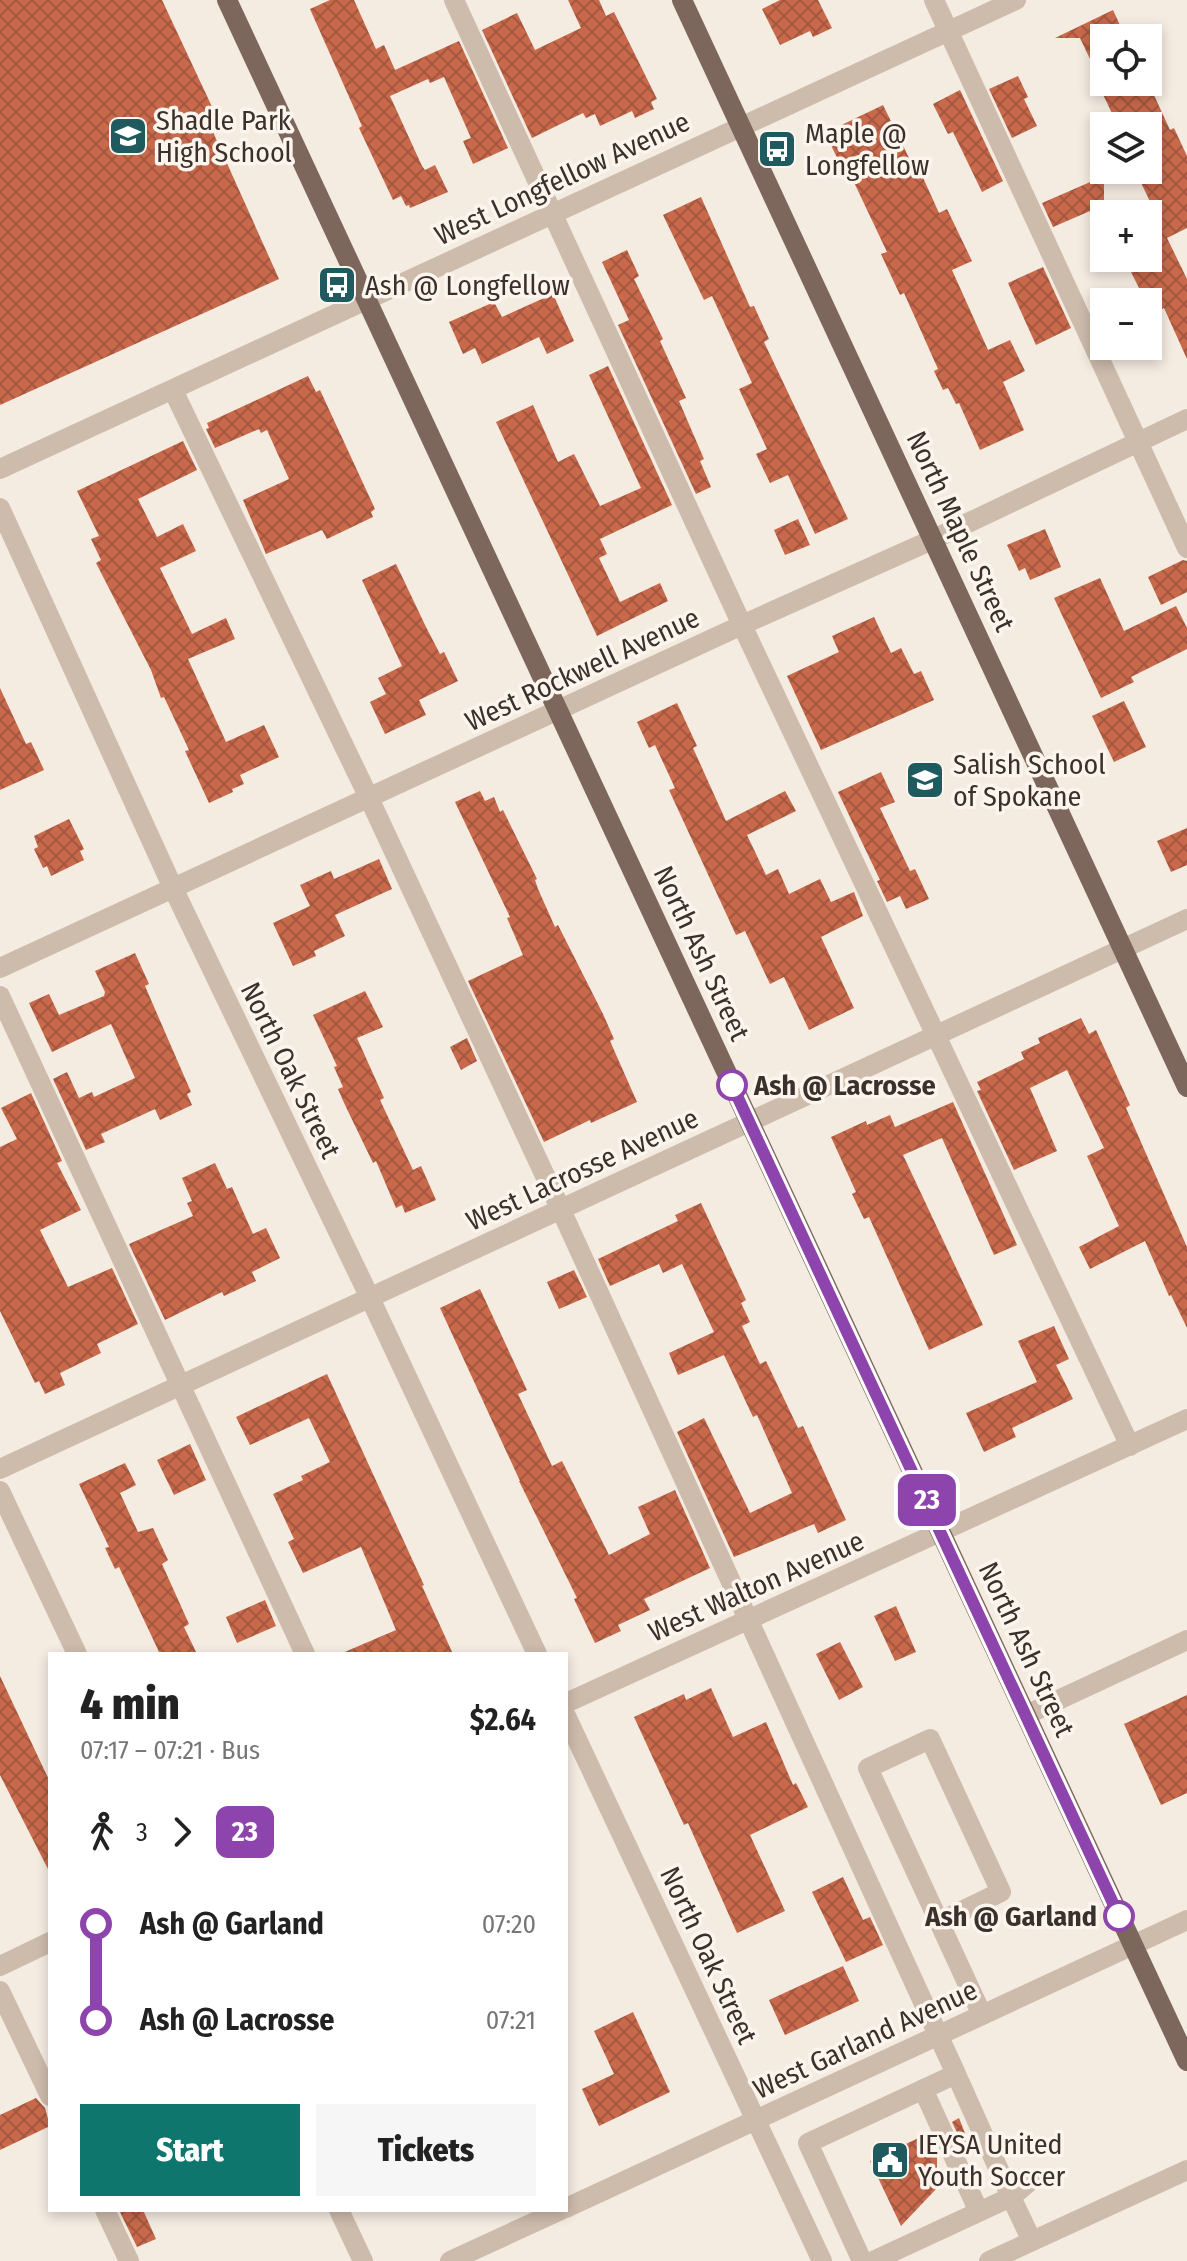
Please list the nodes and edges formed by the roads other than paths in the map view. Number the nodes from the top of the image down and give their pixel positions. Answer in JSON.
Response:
{"nodes":[{"id":1,"x":227,"y":0,"type":"edge"},
{"id":2,"x":454,"y":0,"type":"edge"},
{"id":3,"x":682,"y":0,"type":"edge"},
{"id":4,"x":934,"y":0,"type":"edge"},
{"id":5,"x":1016,"y":0,"type":"edge"},
{"id":6,"x":949,"y":31,"type":"junction"},
{"id":7,"x":741,"y":126,"type":"junction"},
{"id":8,"x":553,"y":213,"type":"junction"},
{"id":9,"x":366,"y":300,"type":"junction"},
{"id":10,"x":173,"y":390,"type":"junction"},
{"id":11,"x":1187,"y":419,"type":"edge"},
{"id":12,"x":1138,"y":442,"type":"junction"},
{"id":13,"x":0,"y":469,"type":"edge"},
{"id":14,"x":0,"y":508,"type":"edge"},
{"id":15,"x":934,"y":539,"type":"junction"},
{"id":16,"x":1187,"y":548,"type":"edge"},
{"id":17,"x":742,"y":625,"type":"junction"},
{"id":18,"x":559,"y":711,"type":"junction"},
{"id":19,"x":369,"y":798,"type":"junction"},
{"id":20,"x":173,"y":888,"type":"junction"},
{"id":21,"x":1187,"y":919,"type":"edge"},
{"id":22,"x":1123,"y":948,"type":"junction"},
{"id":23,"x":0,"y":968,"type":"edge"},
{"id":24,"x":0,"y":996,"type":"edge"},
{"id":25,"x":936,"y":1037,"type":"junction"},
{"id":26,"x":1187,"y":1087,"type":"edge"},
{"id":27,"x":749,"y":1124,"type":"junction"},
{"id":28,"x":561,"y":1210,"type":"junction"},
{"id":29,"x":370,"y":1298,"type":"junction"},
{"id":30,"x":180,"y":1386,"type":"junction"},
{"id":31,"x":1187,"y":1419,"type":"edge"},
{"id":32,"x":1130,"y":1446,"type":"junction"},
{"id":33,"x":0,"y":1469,"type":"edge"},
{"id":34,"x":0,"y":1491,"type":"edge"},
{"id":35,"x":942,"y":1532,"type":"junction"},
{"id":36,"x":748,"y":1619,"type":"junction"},
{"id":37,"x":1187,"y":1640,"type":"edge"},
{"id":38,"x":76,"y":1652,"type":"edge"},
{"id":39,"x":304,"y":1652,"type":"edge"},
{"id":40,"x":536,"y":1652,"type":"edge"},
{"id":41,"x":568,"y":1702,"type":"edge"},
{"id":42,"x":1026,"y":1715,"type":"junction"},
{"id":43,"x":568,"y":1720,"type":"edge"},
{"id":44,"x":1187,"y":1920,"type":"edge"},
{"id":45,"x":939,"y":1922,"type":"junction"},
{"id":46,"x":48,"y":1943,"type":"edge"},
{"id":47,"x":1133,"y":1945,"type":"junction"},
{"id":48,"x":0,"y":1966,"type":"edge"},
{"id":49,"x":0,"y":1991,"type":"edge"},
{"id":50,"x":982,"y":2015,"type":"junction"},
{"id":51,"x":940,"y":2035,"type":"junction"},
{"id":52,"x":1187,"y":2061,"type":"edge"},
{"id":53,"x":956,"y":2074,"type":"junction"},
{"id":54,"x":923,"y":2089,"type":"junction"},
{"id":55,"x":48,"y":2092,"type":"edge"},
{"id":56,"x":756,"y":2121,"type":"junction"},
{"id":57,"x":1187,"y":2170,"type":"edge"},
{"id":58,"x":1030,"y":2181,"type":"dead end"},
{"id":59,"x":1011,"y":2197,"type":"junction"},
{"id":60,"x":568,"y":2203,"type":"edge"},
{"id":61,"x":106,"y":2212,"type":"edge"},
{"id":62,"x":340,"y":2212,"type":"edge"},
{"id":63,"x":550,"y":2212,"type":"edge"},
{"id":64,"x":979,"y":2212,"type":"junction"},
{"id":65,"x":1032,"y":2241,"type":"junction"},
{"id":66,"x":456,"y":2260,"type":"edge"},
{"id":67,"x":129,"y":2261,"type":"edge"},
{"id":68,"x":363,"y":2261,"type":"edge"},
{"id":69,"x":822,"y":2261,"type":"edge"},
{"id":70,"x":862,"y":2261,"type":"edge"},
{"id":71,"x":873,"y":2261,"type":"edge"},
{"id":72,"x":989,"y":2261,"type":"edge"}],
"edges":[{"from":1,"to":9,"type":"main road","name":"North Ash Street"},
{"from":2,"to":8,"type":"street"},
{"from":3,"to":7,"type":"main road","name":"North Maple Street"},
{"from":4,"to":6,"type":"street"},
{"from":5,"to":6,"type":"street","name":"West Longfellow Avenue"},
{"from":6,"to":7,"type":"street","name":"West Longfellow Avenue"},
{"from":6,"to":12,"type":"street"},
{"from":7,"to":8,"type":"street","name":"West Longfellow Avenue"},
{"from":7,"to":15,"type":"main road","name":"North Maple Street"},
{"from":8,"to":9,"type":"street","name":"West Longfellow Avenue"},
{"from":8,"to":17,"type":"street"},
{"from":9,"to":10,"type":"street","name":"West Longfellow Avenue"},
{"from":9,"to":18,"type":"main road","name":"North Ash Street"},
{"from":10,"to":13,"type":"street","name":"West Longfellow Avenue"},
{"from":10,"to":19,"type":"street"},
{"from":11,"to":12,"type":"street","name":"West Rockwell Avenue"},
{"from":12,"to":15,"type":"street","name":"West Rockwell Avenue"},
{"from":12,"to":16,"type":"street"},
{"from":14,"to":20,"type":"street","name":"North Oak Street"},
{"from":15,"to":17,"type":"street","name":"West Rockwell Avenue"},
{"from":15,"to":22,"type":"main road","name":"North Maple Street"},
{"from":17,"to":18,"type":"street","name":"West Rockwell Avenue"},
{"from":17,"to":25,"type":"street"},
{"from":18,"to":19,"type":"street","name":"West Rockwell Avenue"},
{"from":18,"to":27,"type":"main road","name":"North Ash Street"},
{"from":19,"to":20,"type":"street","name":"West Rockwell Avenue"},
{"from":19,"to":28,"type":"street"},
{"from":20,"to":23,"type":"street","name":"West Rockwell Avenue"},
{"from":20,"to":29,"type":"street","name":"North Oak Street"},
{"from":21,"to":22,"type":"street","name":"West Lacrosse Avenue"},
{"from":22,"to":25,"type":"street","name":"West Lacrosse Avenue"},
{"from":22,"to":26,"type":"main road","name":"North Maple Street"},
{"from":24,"to":30,"type":"street"},
{"from":25,"to":27,"type":"street","name":"West Lacrosse Avenue"},
{"from":25,"to":32,"type":"street"},
{"from":27,"to":28,"type":"street","name":"West Lacrosse Avenue"},
{"from":27,"to":35,"type":"main road","name":"North Ash Street"},
{"from":28,"to":29,"type":"street","name":"West Lacrosse Avenue"},
{"from":28,"to":36,"type":"street"},
{"from":29,"to":30,"type":"street","name":"West Lacrosse Avenue"},
{"from":29,"to":40,"type":"street","name":"North Oak Street"},
{"from":30,"to":33,"type":"street","name":"West Lacrosse Avenue"},
{"from":30,"to":39,"type":"street"},
{"from":31,"to":32,"type":"street","name":"West Walton Avenue"},
{"from":32,"to":35,"type":"street","name":"West Walton Avenue"},
{"from":34,"to":38,"type":"street"},
{"from":35,"to":36,"type":"street","name":"West Walton Avenue"},
{"from":35,"to":42,"type":"main road","name":"North Ash Street"},
{"from":36,"to":41,"type":"street","name":"West Walton Avenue"},
{"from":36,"to":51,"type":"street"},
{"from":37,"to":42,"type":"street"},
{"from":42,"to":47,"type":"main road","name":"North Ash Street"},
{"from":43,"to":56,"type":"street","name":"North Oak Street"},
{"from":44,"to":47,"type":"street","name":"West Garland Avenue"},
{"from":45,"to":45,"type":"street"},
{"from":45,"to":50,"type":"street"},
{"from":46,"to":48,"type":"street"},
{"from":47,"to":50,"type":"street","name":"West Garland Avenue"},
{"from":47,"to":52,"type":"main road","name":"North Ash Street"},
{"from":49,"to":55,"type":"street"},
{"from":50,"to":51,"type":"street","name":"West Garland Avenue"},
{"from":51,"to":53,"type":"street"},
{"from":51,"to":56,"type":"street","name":"West Garland Avenue"},
{"from":53,"to":54,"type":"street"},
{"from":53,"to":59,"type":"street"},
{"from":54,"to":64,"type":"street"},
{"from":54,"to":70,"type":"street"},
{"from":56,"to":60,"type":"street","name":"West Garland Avenue"},
{"from":56,"to":69,"type":"street","name":"North Oak Street"},
{"from":57,"to":65,"type":"street"},
{"from":58,"to":59,"type":"street"},
{"from":59,"to":64,"type":"street"},
{"from":59,"to":65,"type":"street"},
{"from":61,"to":67,"type":"street"},
{"from":62,"to":68,"type":"street"},
{"from":63,"to":66,"type":"street","name":"West Garland Avenue"},
{"from":64,"to":71,"type":"street"},
{"from":65,"to":72,"type":"street"}]}
